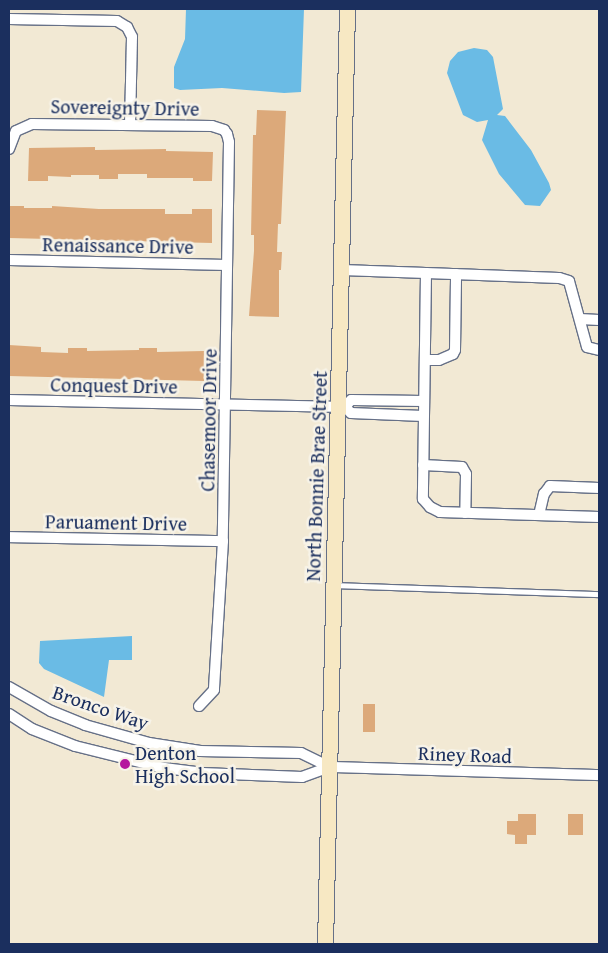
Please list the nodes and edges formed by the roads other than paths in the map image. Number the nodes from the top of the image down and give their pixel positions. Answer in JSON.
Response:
{"nodes":[{"id":1,"x":348,"y":9,"type":"edge"},
{"id":2,"x":9,"y":18,"type":"edge"},
{"id":3,"x":130,"y":125,"type":"junction"},
{"id":4,"x":224,"y":130,"type":"joint"},
{"id":5,"x":9,"y":149,"type":"edge"},
{"id":6,"x":9,"y":260,"type":"edge"},
{"id":7,"x":227,"y":265,"type":"junction"},
{"id":8,"x":342,"y":270,"type":"junction"},
{"id":9,"x":426,"y":274,"type":"junction"},
{"id":10,"x":456,"y":274,"type":"junction"},
{"id":11,"x":580,"y":319,"type":"junction"},
{"id":12,"x":599,"y":320,"type":"edge"},
{"id":13,"x":599,"y":350,"type":"edge"},
{"id":14,"x":425,"y":360,"type":"junction"},
{"id":15,"x":9,"y":400,"type":"edge"},
{"id":16,"x":424,"y":401,"type":"junction"},
{"id":17,"x":225,"y":404,"type":"junction"},
{"id":18,"x":342,"y":407,"type":"junction"},
{"id":19,"x":423,"y":416,"type":"junction"},
{"id":20,"x":423,"y":465,"type":"junction"},
{"id":21,"x":599,"y":488,"type":"edge"},
{"id":22,"x":465,"y":512,"type":"junction"},
{"id":23,"x":539,"y":515,"type":"junction"},
{"id":24,"x":599,"y":516,"type":"edge"},
{"id":25,"x":9,"y":537,"type":"edge"},
{"id":26,"x":223,"y":542,"type":"junction"},
{"id":27,"x":333,"y":585,"type":"junction"},
{"id":28,"x":599,"y":594,"type":"edge"},
{"id":29,"x":9,"y":687,"type":"edge"},
{"id":30,"x":199,"y":706,"type":"dead end"},
{"id":31,"x":9,"y":714,"type":"edge"},
{"id":32,"x":330,"y":767,"type":"junction"},
{"id":33,"x":599,"y":775,"type":"edge"},
{"id":34,"x":325,"y":944,"type":"edge"}],
"edges":[{"from":1,"to":8,"type":"main road","name":"North Bonnie Brae Street"},
{"from":2,"to":3,"type":"street"},
{"from":3,"to":4,"type":"street","name":"Sovereignty Drive"},
{"from":3,"to":5,"type":"street","name":"Sovereignty Drive"},
{"from":4,"to":7,"type":"street","name":"Chasemoor Drive"},
{"from":6,"to":7,"type":"street","name":"Renaissance Drive"},
{"from":7,"to":17,"type":"street","name":"Chasemoor Drive"},
{"from":8,"to":9,"type":"street"},
{"from":8,"to":18,"type":"main road","name":"North Bonnie Brae Street"},
{"from":9,"to":10,"type":"street"},
{"from":9,"to":14,"type":"street"},
{"from":10,"to":11,"type":"street"},
{"from":10,"to":14,"type":"street"},
{"from":11,"to":12,"type":"street"},
{"from":11,"to":13,"type":"street"},
{"from":14,"to":16,"type":"street"},
{"from":15,"to":17,"type":"street","name":"Conquest Drive"},
{"from":16,"to":18,"type":"street"},
{"from":16,"to":19,"type":"street"},
{"from":17,"to":18,"type":"street","name":"Conquest Drive"},
{"from":17,"to":26,"type":"street","name":"Chasemoor Drive"},
{"from":18,"to":19,"type":"street"},
{"from":18,"to":27,"type":"main road","name":"North Bonnie Brae Street"},
{"from":19,"to":20,"type":"street"},
{"from":20,"to":22,"type":"street"},
{"from":20,"to":22,"type":"street"},
{"from":21,"to":23,"type":"street"},
{"from":22,"to":23,"type":"street"},
{"from":23,"to":24,"type":"street"},
{"from":25,"to":26,"type":"street","name":"Paruament Drive"},
{"from":26,"to":30,"type":"street","name":"Chasemoor Drive"},
{"from":27,"to":28,"type":"lane"},
{"from":27,"to":32,"type":"main road","name":"North Bonnie Brae Street"},
{"from":29,"to":32,"type":"street","name":"Bronco Way"},
{"from":31,"to":32,"type":"street","name":"Bronco Way"},
{"from":32,"to":33,"type":"street","name":"Riney Road"},
{"from":32,"to":34,"type":"main road","name":"North Bonnie Brae Street"}]}
